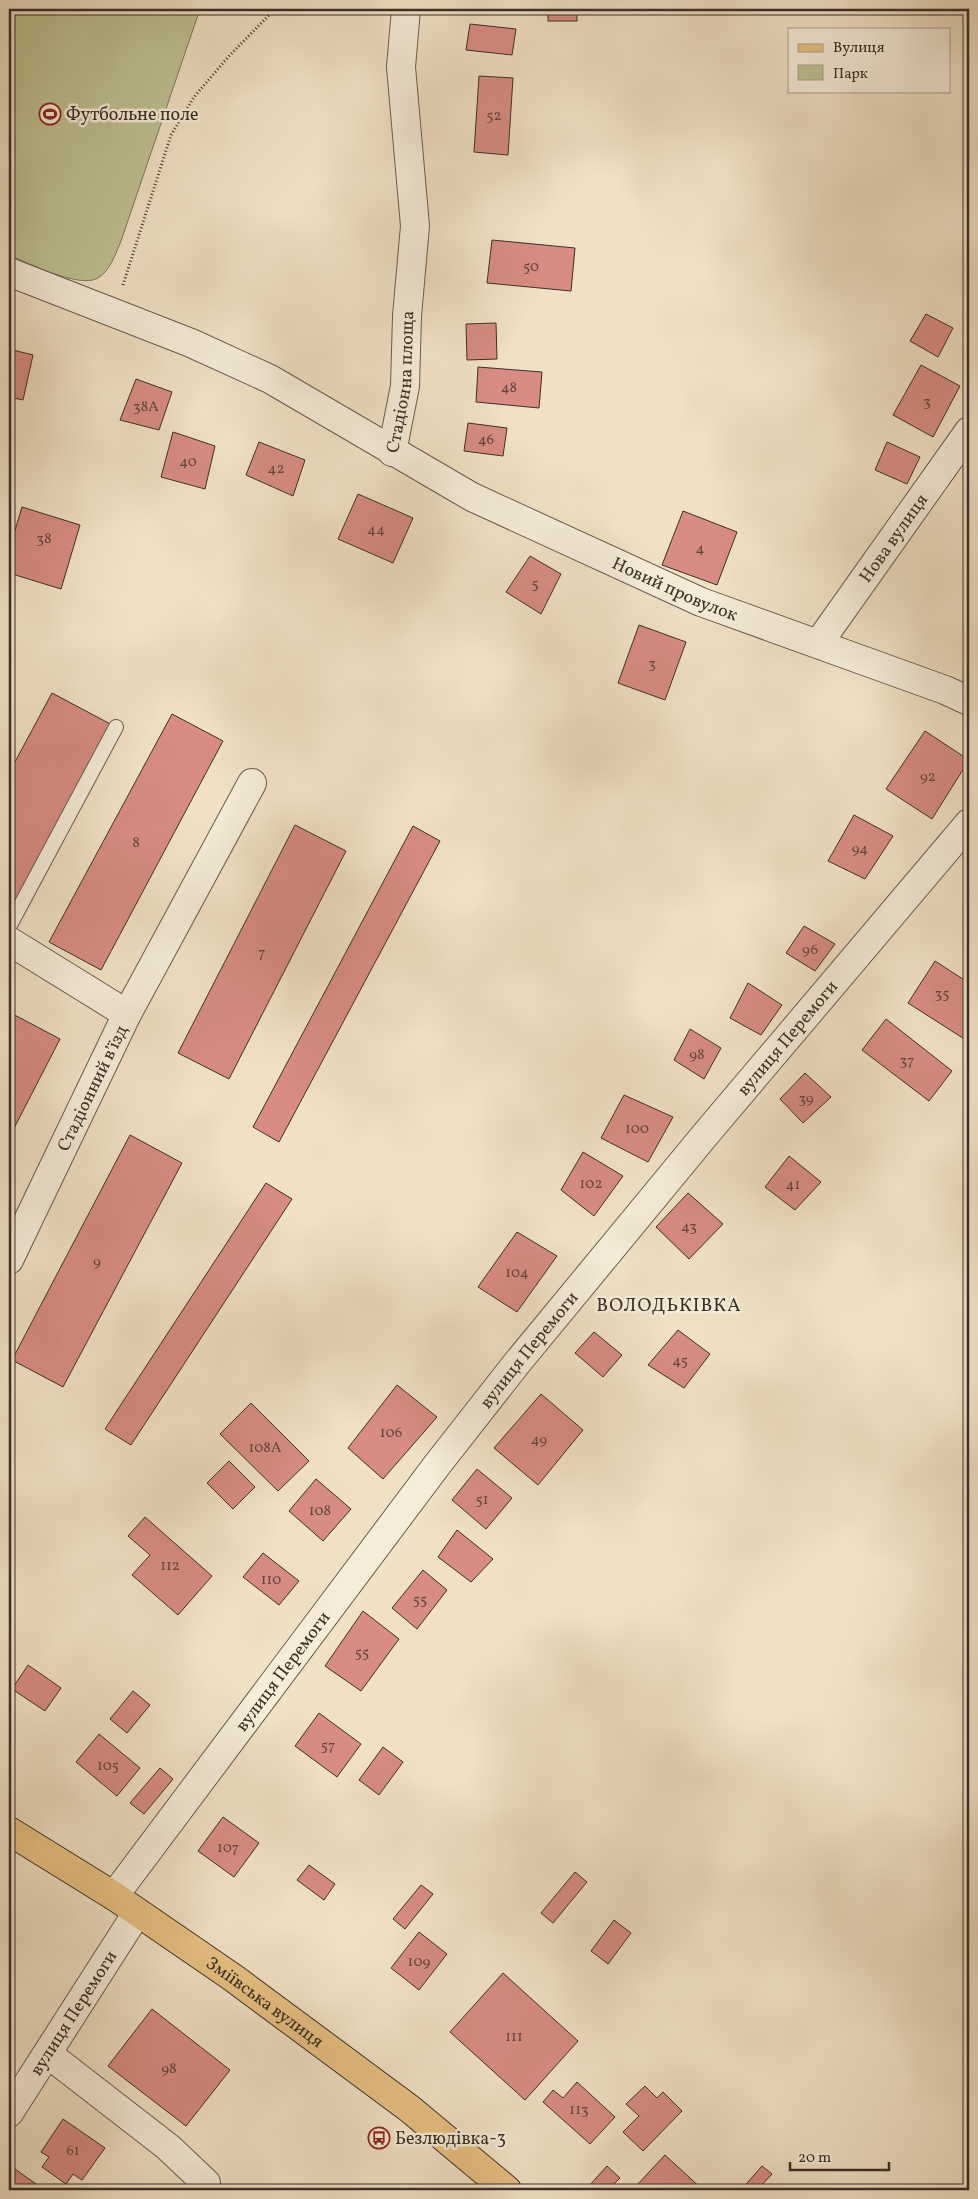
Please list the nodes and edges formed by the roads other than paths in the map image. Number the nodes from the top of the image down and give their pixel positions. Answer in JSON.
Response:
{"nodes":[{"id":1,"x":406,"y":9,"type":"edge"},
{"id":2,"x":9,"y":272,"type":"edge"},
{"id":3,"x":969,"y":431,"type":"edge"},
{"id":4,"x":392,"y":452,"type":"junction"},
{"id":5,"x":818,"y":644,"type":"junction"},
{"id":6,"x":969,"y":701,"type":"edge"},
{"id":7,"x":116,"y":727,"type":"dead end"},
{"id":8,"x":252,"y":783,"type":"dead end"},
{"id":9,"x":969,"y":823,"type":"edge"},
{"id":10,"x":9,"y":927,"type":"edge"},
{"id":11,"x":9,"y":941,"type":"edge"},
{"id":12,"x":127,"y":1014,"type":"junction"},
{"id":13,"x":9,"y":1260,"type":"edge"},
{"id":14,"x":9,"y":1831,"type":"edge"},
{"id":15,"x":114,"y":1896,"type":"junction"},
{"id":16,"x":138,"y":1913,"type":"junction"},
{"id":17,"x":48,"y":2054,"type":"junction"},
{"id":18,"x":9,"y":2113,"type":"edge"},
{"id":19,"x":206,"y":2183,"type":"dead end"},
{"id":20,"x":507,"y":2190,"type":"edge"}],
"edges":[{"from":1,"to":4,"type":"street","name":"Стадіонна площа"},
{"from":2,"to":4,"type":"street","name":"Стадіонна площа"},
{"from":3,"to":5,"type":"street","name":"Нова вулиця"},
{"from":4,"to":5,"type":"street","name":"Новий провулок"},
{"from":5,"to":6,"type":"street","name":"Новий провулок"},
{"from":7,"to":10,"type":"lane"},
{"from":8,"to":12,"type":"street"},
{"from":9,"to":15,"type":"street","name":"вулиця Перемоги"},
{"from":11,"to":12,"type":"street","name":"Стадіонний в’їзд"},
{"from":12,"to":13,"type":"street","name":"Стадіонний в’їзд"},
{"from":14,"to":15,"type":"main road","name":"Зміївська вулиця"},
{"from":15,"to":16,"type":"main road","name":"Зміївська вулиця"},
{"from":16,"to":17,"type":"street","name":"вулиця Перемоги"},
{"from":16,"to":20,"type":"main road","name":"Зміївська вулиця"},
{"from":17,"to":18,"type":"street","name":"вулиця Перемоги"},
{"from":17,"to":19,"type":"street"}]}
